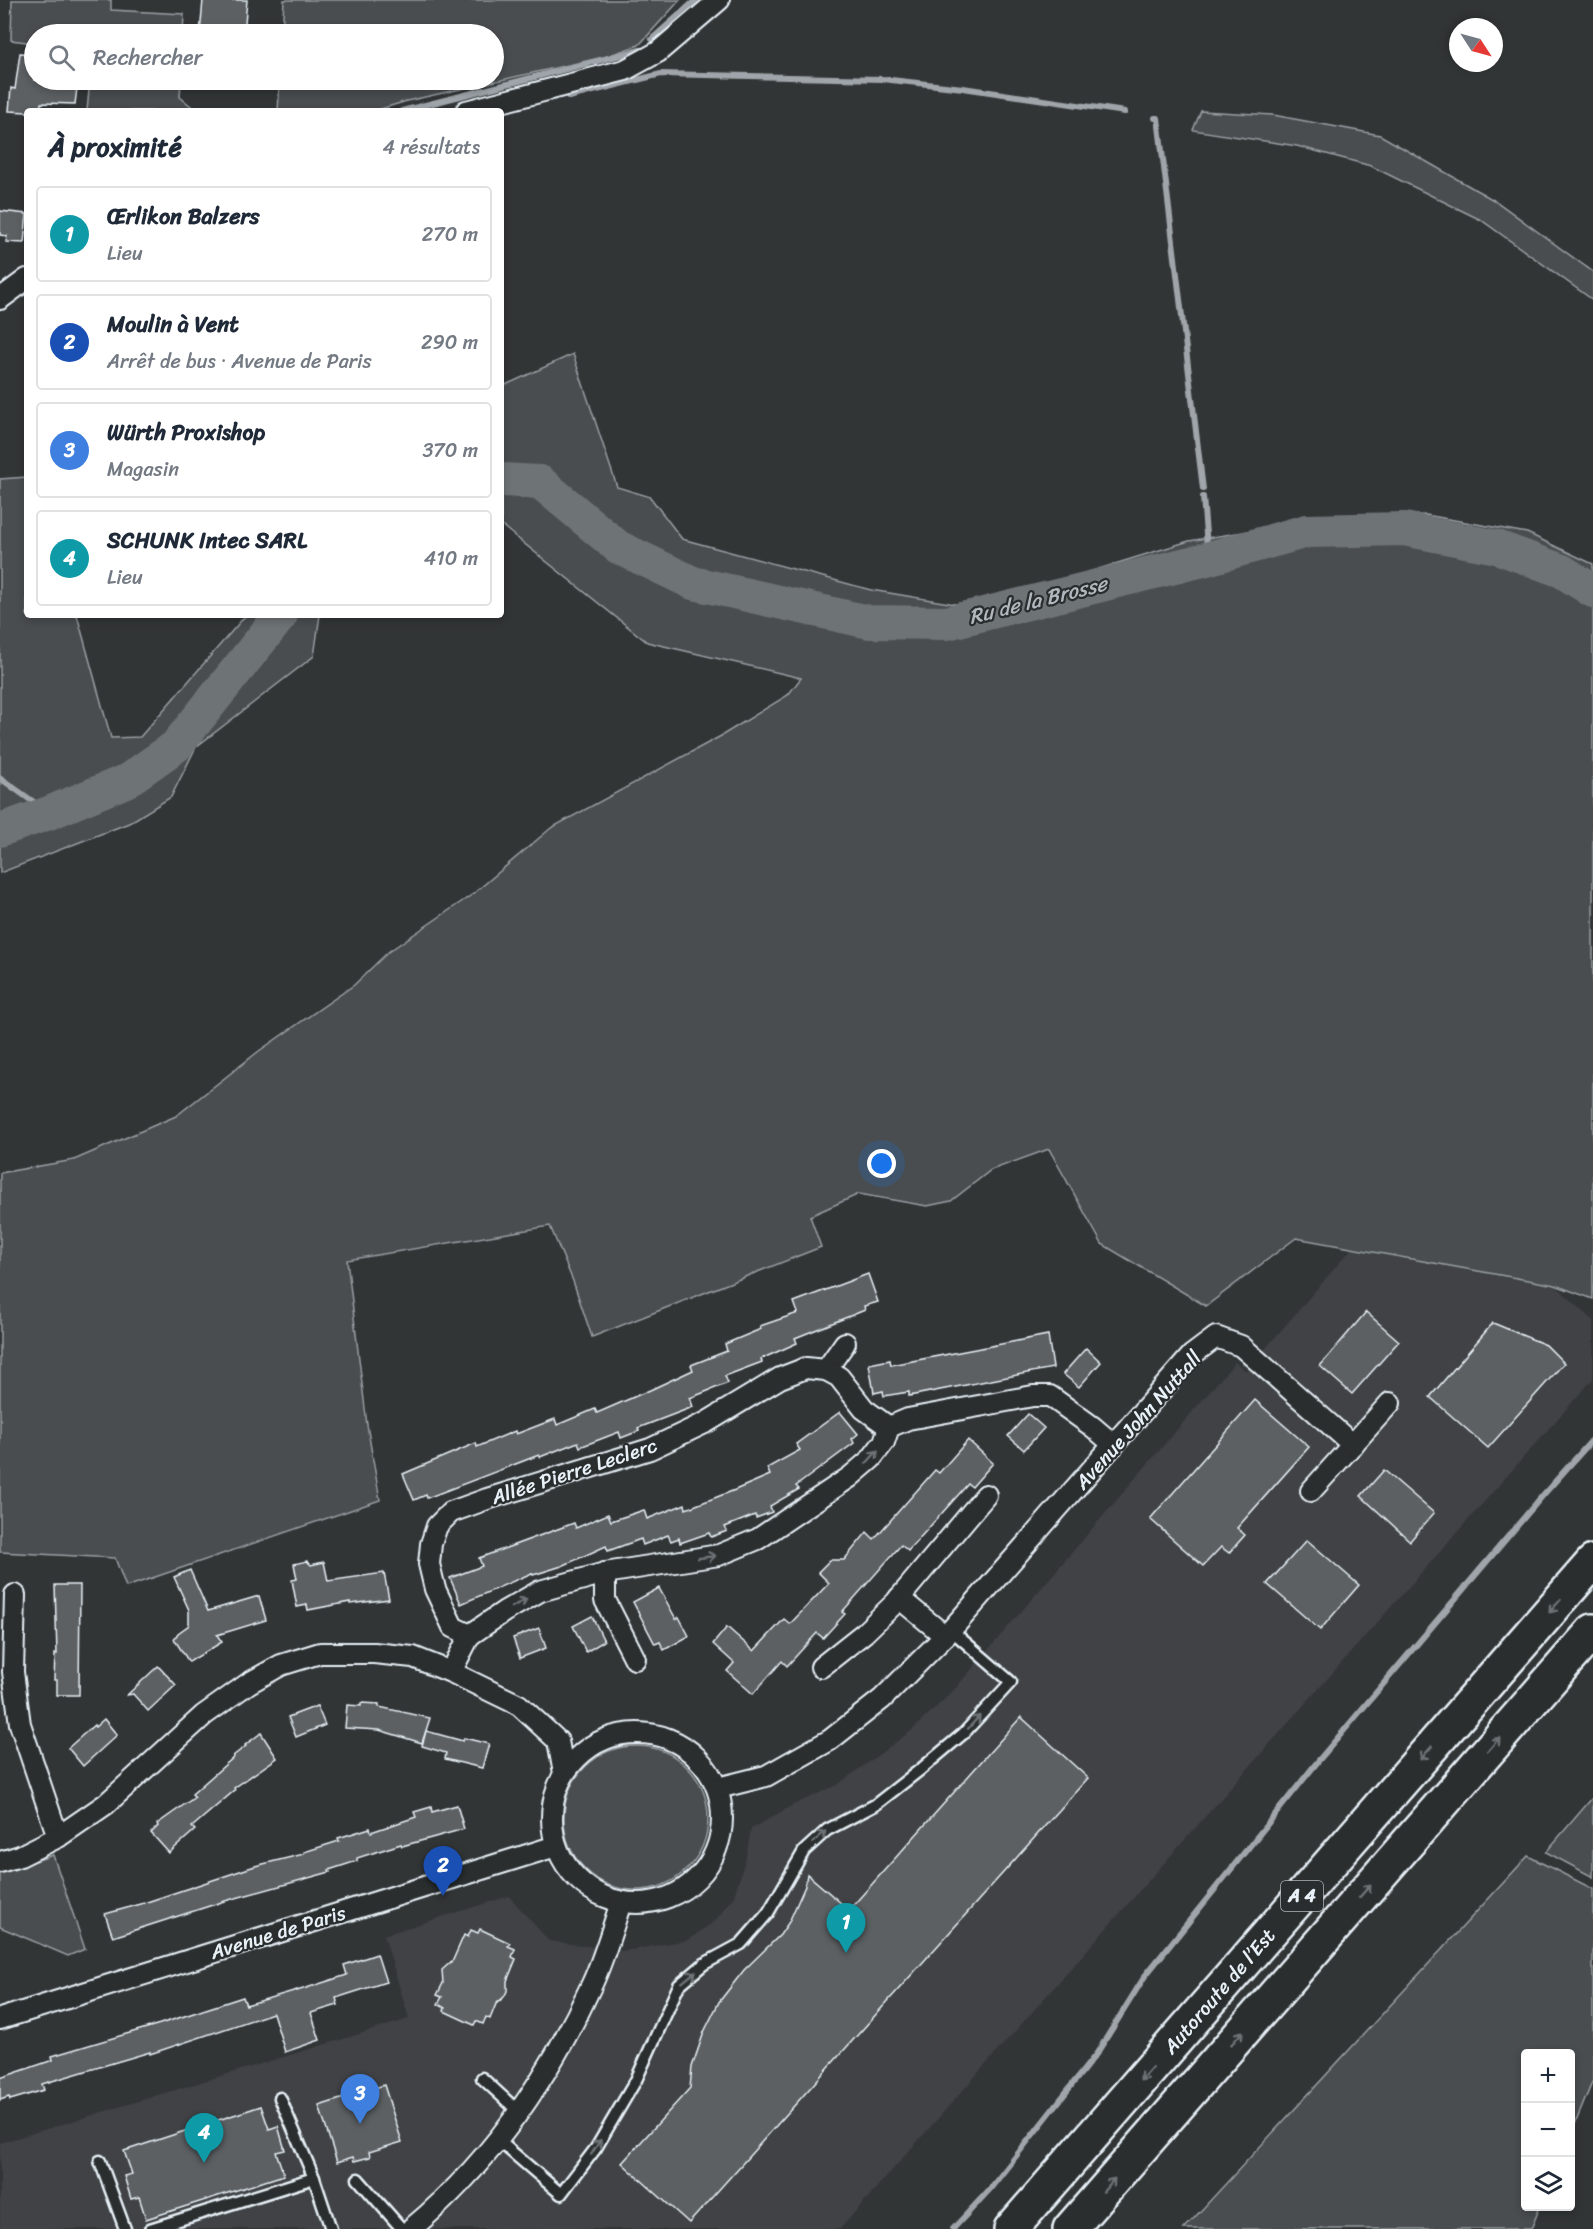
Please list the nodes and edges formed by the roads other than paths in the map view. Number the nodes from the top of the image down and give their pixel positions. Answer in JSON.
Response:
{"nodes":[{"id":1,"x":719,"y":0,"type":"edge"},
{"id":2,"x":478,"y":108,"type":"edge"},
{"id":3,"x":24,"y":281,"type":"edge"},
{"id":4,"x":0,"y":299,"type":"edge"},
{"id":5,"x":845,"y":1343,"type":"dead end"},
{"id":6,"x":826,"y":1370,"type":"junction"},
{"id":7,"x":1390,"y":1403,"type":"dead end"},
{"id":8,"x":889,"y":1428,"type":"junction"},
{"id":9,"x":1114,"y":1445,"type":"junction"},
{"id":10,"x":1353,"y":1445,"type":"junction"},
{"id":11,"x":1311,"y":1491,"type":"dead end"},
{"id":12,"x":986,"y":1495,"type":"dead end"},
{"id":13,"x":1593,"y":1562,"type":"edge"},
{"id":14,"x":605,"y":1573,"type":"junction"},
{"id":15,"x":15,"y":1595,"type":"dead end"},
{"id":16,"x":899,"y":1598,"type":"junction"},
{"id":17,"x":7,"y":1628,"type":"edge"},
{"id":18,"x":1593,"y":1631,"type":"edge"},
{"id":19,"x":948,"y":1633,"type":"junction"},
{"id":20,"x":470,"y":1635,"type":"junction"},
{"id":21,"x":635,"y":1659,"type":"dead end"},
{"id":22,"x":822,"y":1667,"type":"dead end"},
{"id":23,"x":6,"y":1672,"type":"edge"},
{"id":24,"x":451,"y":1672,"type":"junction"},
{"id":25,"x":564,"y":1773,"type":"junction"},
{"id":26,"x":718,"y":1788,"type":"junction"},
{"id":27,"x":58,"y":1837,"type":"junction"},
{"id":28,"x":556,"y":1846,"type":"junction"},
{"id":29,"x":0,"y":1862,"type":"edge"},
{"id":30,"x":621,"y":1902,"type":"junction"},
{"id":31,"x":0,"y":2019,"type":"edge"},
{"id":32,"x":482,"y":2078,"type":"dead end"},
{"id":33,"x":279,"y":2098,"type":"dead end"},
{"id":34,"x":519,"y":2112,"type":"junction"},
{"id":35,"x":498,"y":2140,"type":"junction"},
{"id":36,"x":100,"y":2161,"type":"dead end"},
{"id":37,"x":314,"y":2178,"type":"junction"},
{"id":38,"x":357,"y":2179,"type":"dead end"},
{"id":39,"x":125,"y":2229,"type":"edge"},
{"id":40,"x":150,"y":2229,"type":"edge"},
{"id":41,"x":331,"y":2229,"type":"edge"},
{"id":42,"x":402,"y":2229,"type":"edge"},
{"id":43,"x":411,"y":2229,"type":"edge"},
{"id":44,"x":1011,"y":2229,"type":"edge"},
{"id":45,"x":1070,"y":2229,"type":"edge"}],
"edges":[{"from":1,"to":2,"type":"street"},
{"from":3,"to":4,"type":"street"},
{"from":5,"to":6,"type":"street"},
{"from":6,"to":8,"type":"street"},
{"from":6,"to":20,"type":"street","name":"Allée Pierre Leclerc"},
{"from":7,"to":10,"type":"street"},
{"from":8,"to":9,"type":"street"},
{"from":14,"to":8,"type":"street","one_way":true},
{"from":9,"to":10,"type":"street","name":"Avenue John Nuttall"},
{"from":9,"to":19,"type":"street","name":"Avenue John Nuttall"},
{"from":10,"to":11,"type":"street"},
{"from":12,"to":16,"type":"street"},
{"from":13,"to":44,"type":"highway","name":"Autoroute de l’Est","number":"A 4","one_way":true},
{"from":20,"to":14,"type":"street","one_way":true},
{"from":14,"to":21,"type":"street"},
{"from":15,"to":17,"type":"street"},
{"from":16,"to":19,"type":"street"},
{"from":16,"to":22,"type":"street"},
{"from":17,"to":23,"type":"street"},
{"from":45,"to":18,"type":"highway","number":"A 4","one_way":true},
{"from":19,"to":26,"type":"street","name":"Avenue John Nuttall"},
{"from":35,"to":19,"type":"lane","one_way":true},
{"from":20,"to":24,"type":"street"},
{"from":23,"to":27,"type":"street"},
{"from":24,"to":25,"type":"street"},
{"from":24,"to":27,"type":"street"},
{"from":25,"to":26,"type":"street"},
{"from":25,"to":28,"type":"street"},
{"from":26,"to":30,"type":"street"},
{"from":27,"to":29,"type":"street"},
{"from":28,"to":30,"type":"street"},
{"from":28,"to":31,"type":"street","name":"Avenue de Paris"},
{"from":30,"to":34,"type":"street"},
{"from":32,"to":34,"type":"lane"},
{"from":33,"to":37,"type":"lane"},
{"from":34,"to":35,"type":"street"},
{"from":35,"to":43,"type":"street"},
{"from":36,"to":39,"type":"lane"},
{"from":37,"to":40,"type":"lane"},
{"from":37,"to":41,"type":"lane"},
{"from":38,"to":42,"type":"lane"}]}
